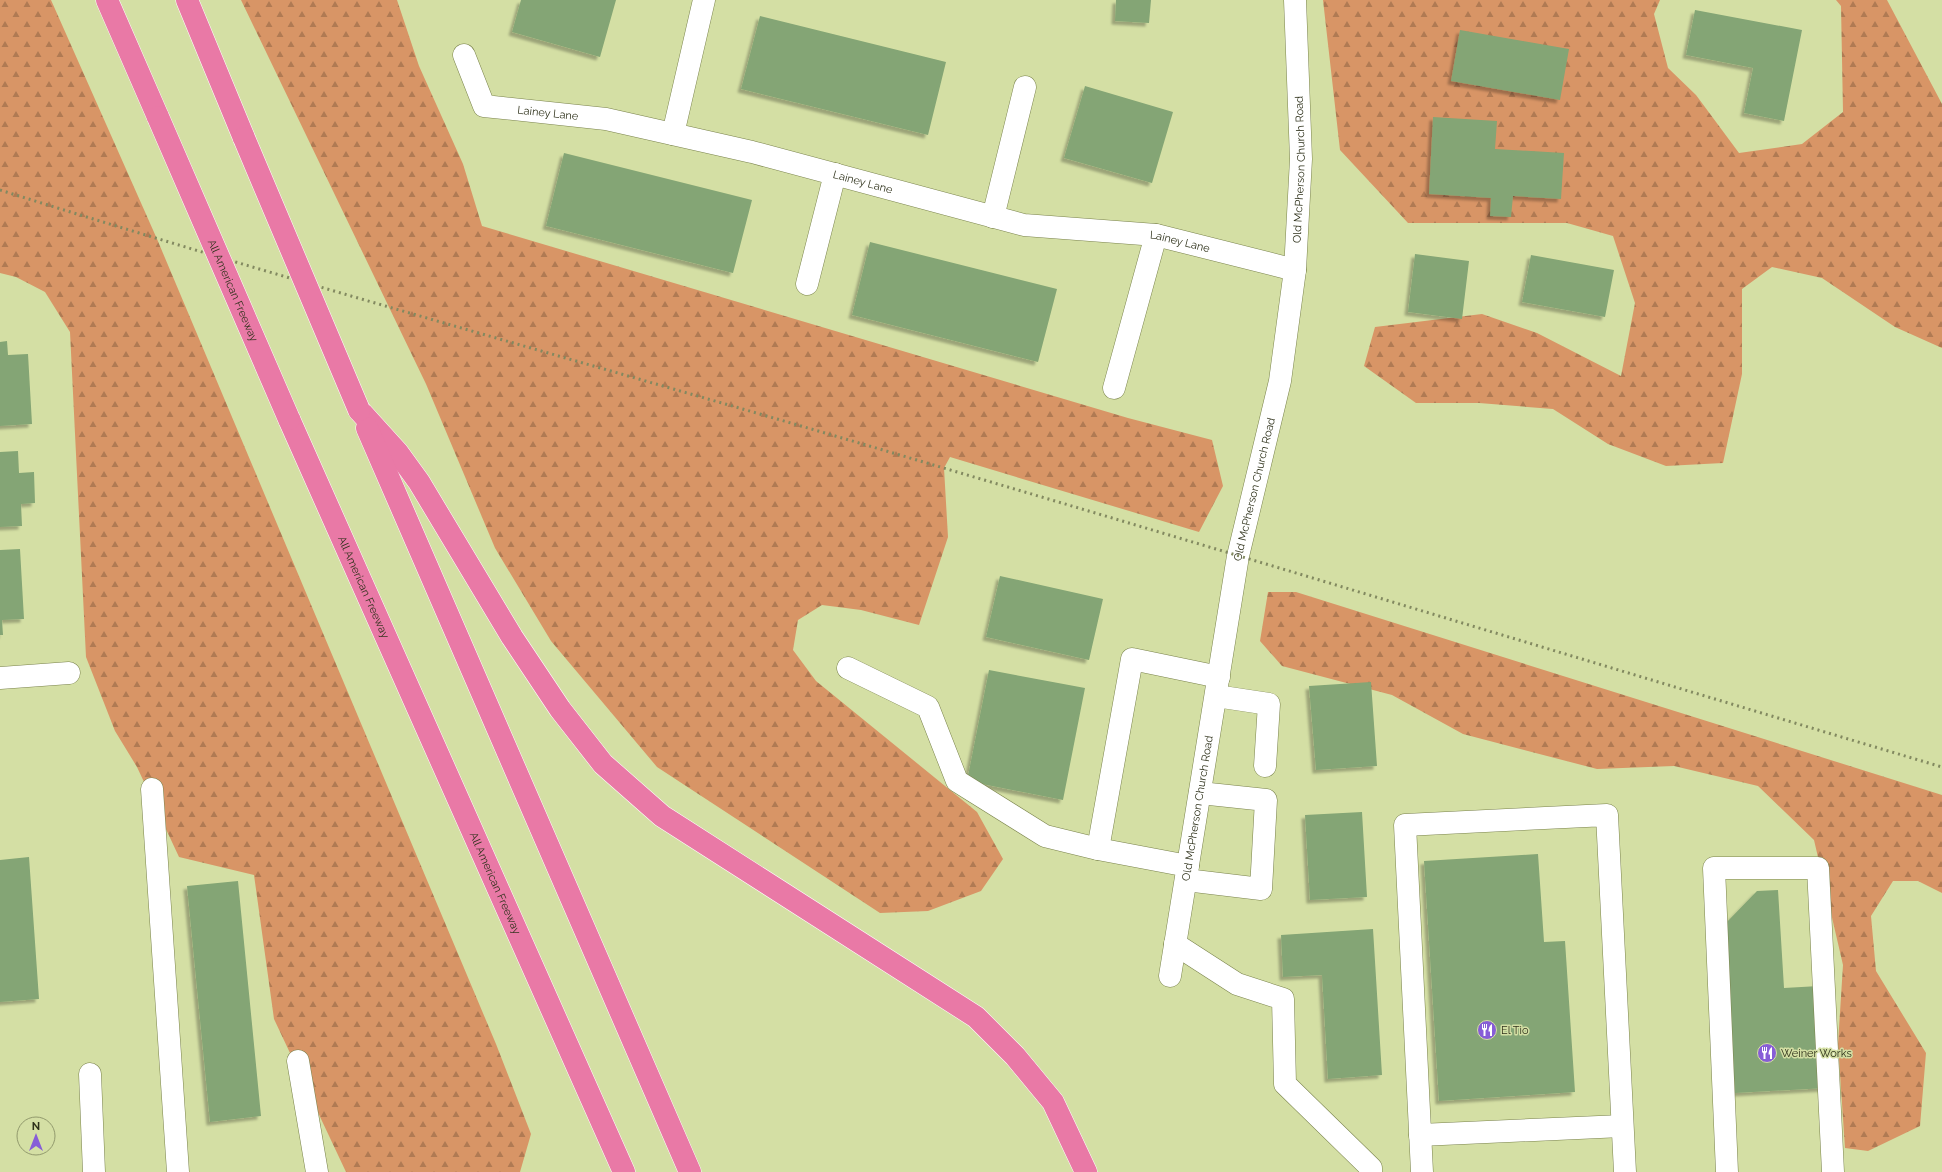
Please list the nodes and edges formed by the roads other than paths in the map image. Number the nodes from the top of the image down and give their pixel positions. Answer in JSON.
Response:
{"nodes":[{"id":1,"x":107,"y":0,"type":"edge"},
{"id":2,"x":187,"y":0,"type":"edge"},
{"id":3,"x":704,"y":0,"type":"edge"},
{"id":4,"x":1295,"y":0,"type":"edge"},
{"id":5,"x":464,"y":55,"type":"dead end"},
{"id":6,"x":1024,"y":87,"type":"dead end"},
{"id":7,"x":673,"y":134,"type":"junction"},
{"id":8,"x":835,"y":174,"type":"junction"},
{"id":9,"x":993,"y":217,"type":"junction"},
{"id":10,"x":1156,"y":235,"type":"junction"},
{"id":11,"x":1295,"y":270,"type":"junction"},
{"id":12,"x":807,"y":284,"type":"dead end"},
{"id":13,"x":1114,"y":388,"type":"dead end"},
{"id":14,"x":388,"y":453,"type":"junction"},
{"id":15,"x":848,"y":668,"type":"dead end"},
{"id":16,"x":69,"y":673,"type":"dead end"},
{"id":17,"x":0,"y":678,"type":"edge"},
{"id":18,"x":1217,"y":687,"type":"junction"},
{"id":19,"x":1265,"y":766,"type":"dead end"},
{"id":20,"x":152,"y":789,"type":"dead end"},
{"id":21,"x":1200,"y":793,"type":"junction"},
{"id":22,"x":1098,"y":849,"type":"junction"},
{"id":23,"x":1187,"y":873,"type":"junction"},
{"id":24,"x":1175,"y":944,"type":"junction"},
{"id":25,"x":1170,"y":976,"type":"dead end"},
{"id":26,"x":298,"y":1061,"type":"dead end"},
{"id":27,"x":90,"y":1074,"type":"dead end"},
{"id":28,"x":1622,"y":1126,"type":"junction"},
{"id":29,"x":1420,"y":1135,"type":"junction"},
{"id":30,"x":94,"y":1172,"type":"edge"},
{"id":31,"x":178,"y":1172,"type":"edge"},
{"id":32,"x":317,"y":1172,"type":"edge"},
{"id":33,"x":624,"y":1172,"type":"edge"},
{"id":34,"x":690,"y":1172,"type":"edge"},
{"id":35,"x":1086,"y":1172,"type":"edge"},
{"id":36,"x":1372,"y":1172,"type":"edge"},
{"id":37,"x":1422,"y":1172,"type":"edge"},
{"id":38,"x":1625,"y":1172,"type":"edge"},
{"id":39,"x":1727,"y":1172,"type":"edge"},
{"id":40,"x":1833,"y":1172,"type":"edge"}],
"edges":[{"from":1,"to":33,"type":"highway","name":"All American Freeway","bridge":true},
{"from":2,"to":14,"type":"highway","bridge":true},
{"from":3,"to":7,"type":"street"},
{"from":4,"to":11,"type":"street","name":"Old McPherson Church Road"},
{"from":5,"to":7,"type":"street","name":"Lainey Lane"},
{"from":6,"to":9,"type":"street"},
{"from":7,"to":8,"type":"street","name":"Lainey Lane"},
{"from":8,"to":9,"type":"street","name":"Lainey Lane"},
{"from":8,"to":12,"type":"street"},
{"from":9,"to":10,"type":"street","name":"Lainey Lane"},
{"from":10,"to":11,"type":"street","name":"Lainey Lane"},
{"from":10,"to":13,"type":"street"},
{"from":11,"to":18,"type":"street","name":"Old McPherson Church Road"},
{"from":14,"to":34,"type":"highway"},
{"from":14,"to":35,"type":"highway"},
{"from":15,"to":22,"type":"street"},
{"from":16,"to":17,"type":"street"},
{"from":18,"to":19,"type":"street"},
{"from":18,"to":21,"type":"street","name":"Old McPherson Church Road"},
{"from":18,"to":22,"type":"street"},
{"from":20,"to":31,"type":"street"},
{"from":21,"to":23,"type":"street","name":"Old McPherson Church Road"},
{"from":21,"to":23,"type":"street"},
{"from":22,"to":23,"type":"street"},
{"from":23,"to":24,"type":"street","name":"Old McPherson Church Road"},
{"from":24,"to":25,"type":"street","name":"Old McPherson Church Road"},
{"from":24,"to":36,"type":"street"},
{"from":26,"to":32,"type":"street"},
{"from":27,"to":30,"type":"street"},
{"from":28,"to":29,"type":"street"},
{"from":28,"to":29,"type":"street"},
{"from":28,"to":38,"type":"street"},
{"from":29,"to":37,"type":"street"},
{"from":39,"to":40,"type":"street"}]}
